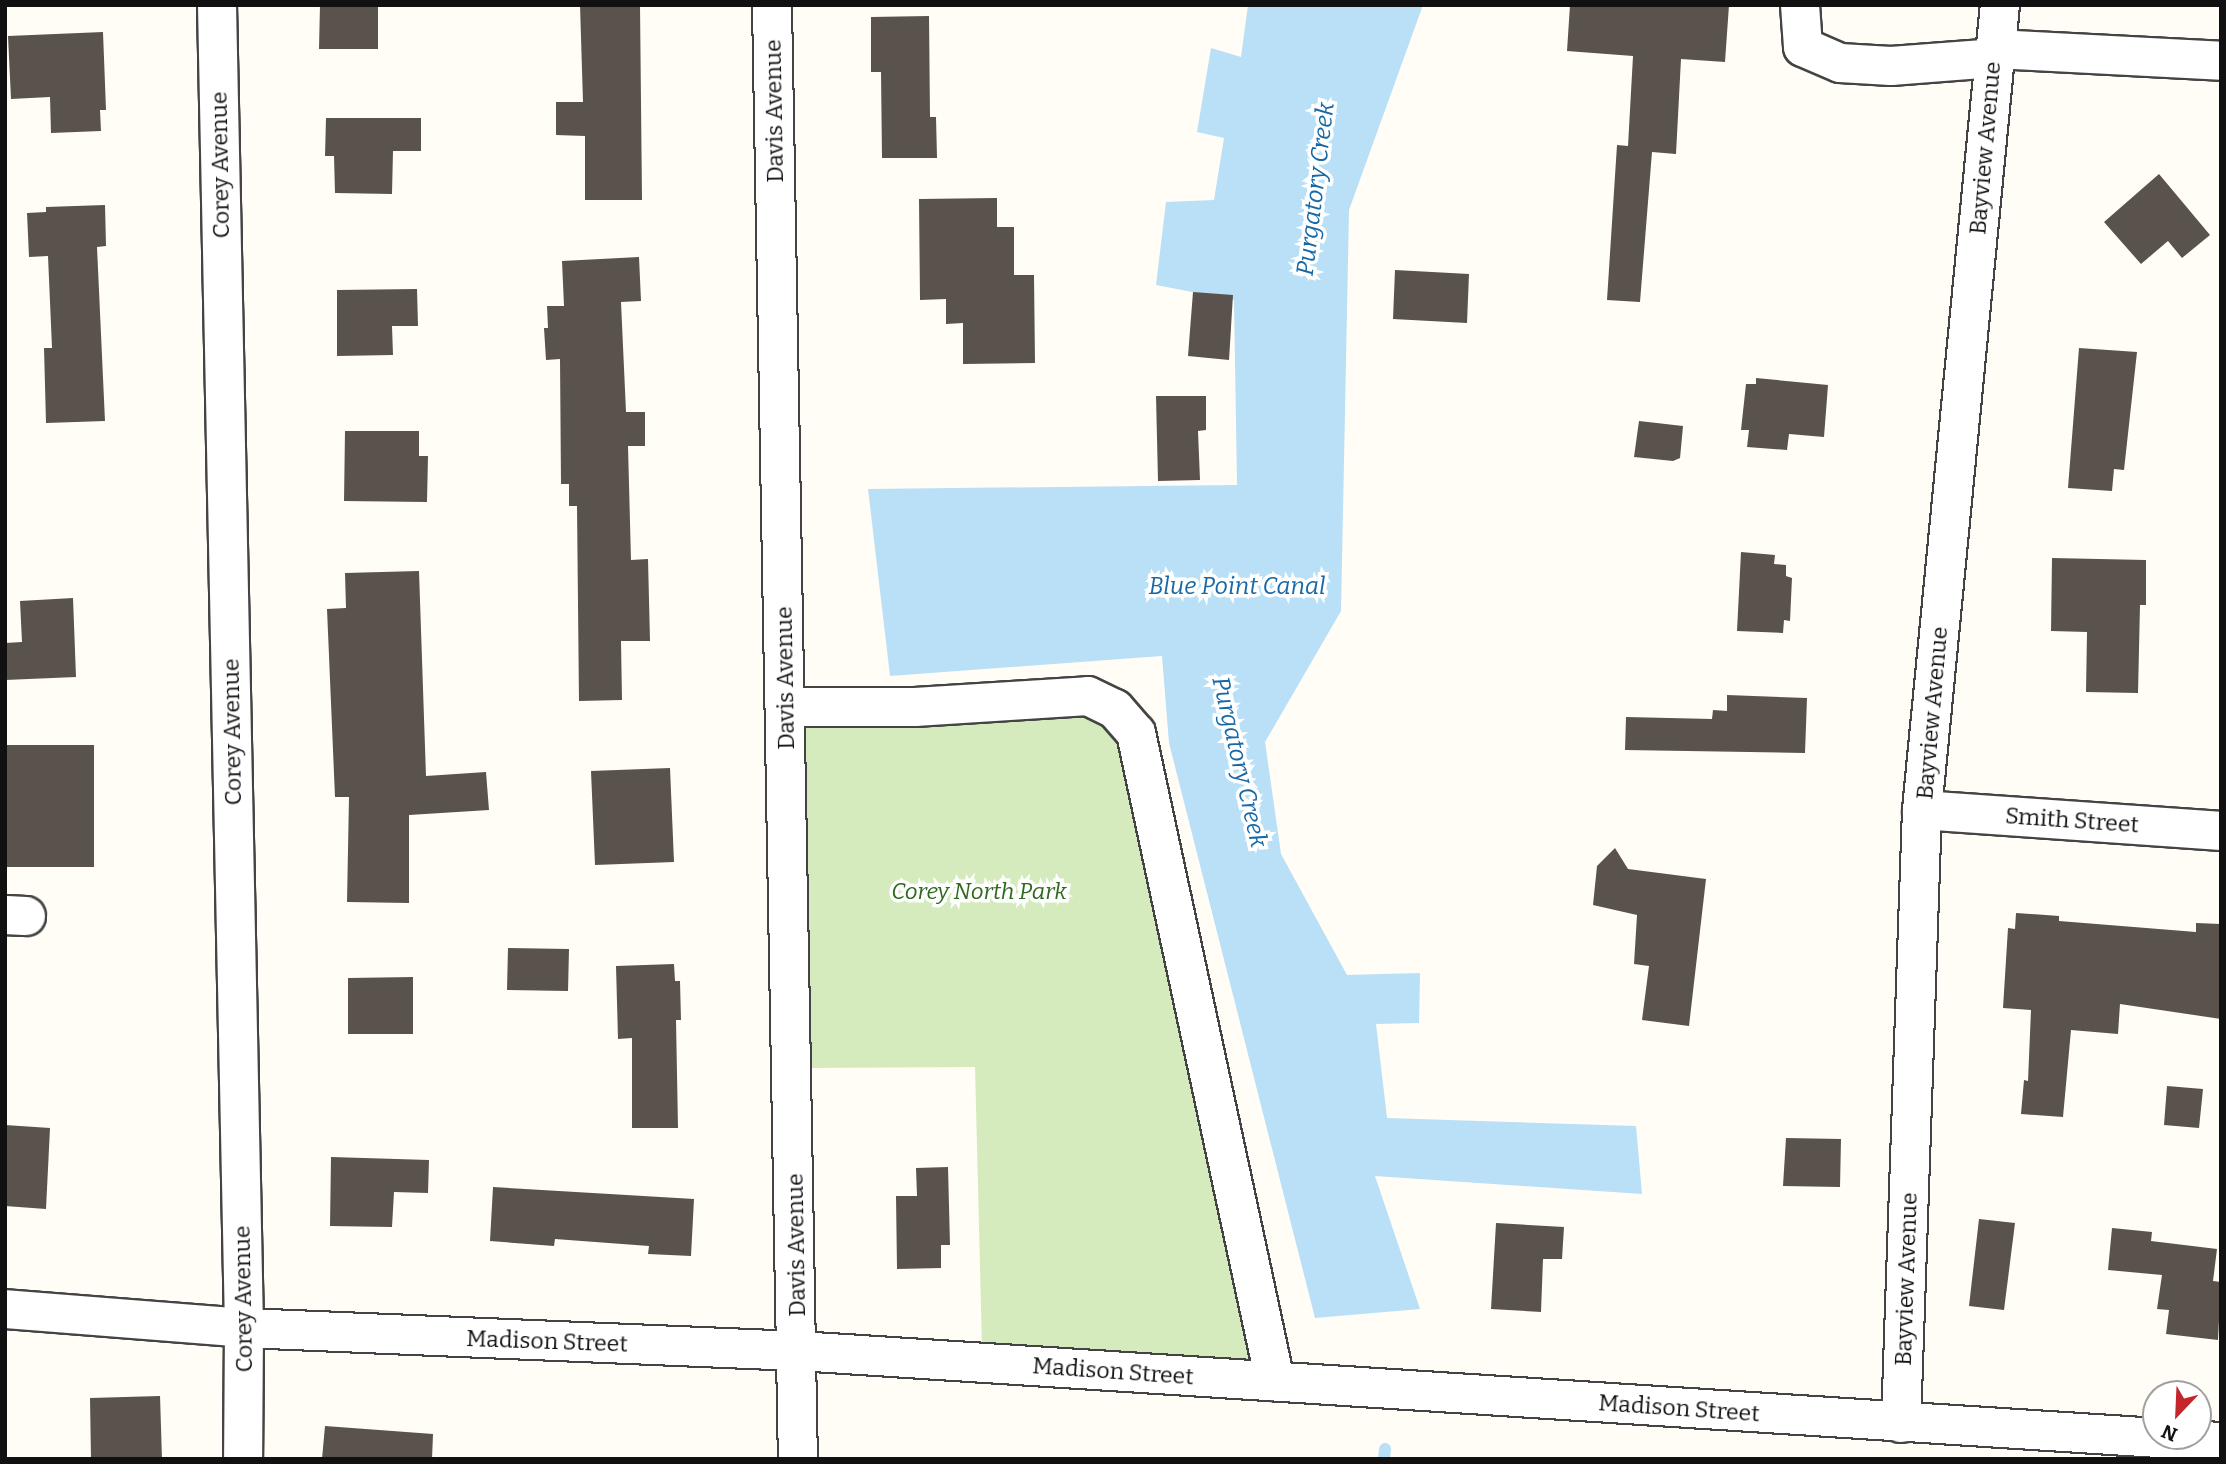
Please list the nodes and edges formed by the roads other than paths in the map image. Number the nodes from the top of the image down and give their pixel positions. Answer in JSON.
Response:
{"nodes":[{"id":1,"x":217,"y":5,"type":"edge"},
{"id":2,"x":772,"y":5,"type":"edge"},
{"id":3,"x":1800,"y":5,"type":"edge"},
{"id":4,"x":2000,"y":5,"type":"edge"},
{"id":5,"x":1994,"y":53,"type":"junction"},
{"id":6,"x":2221,"y":61,"type":"edge"},
{"id":7,"x":785,"y":707,"type":"junction"},
{"id":8,"x":1922,"y":810,"type":"junction"},
{"id":9,"x":2221,"y":831,"type":"edge"},
{"id":10,"x":5,"y":1309,"type":"edge"},
{"id":11,"x":244,"y":1328,"type":"junction"},
{"id":12,"x":798,"y":1351,"type":"junction"},
{"id":13,"x":1275,"y":1381,"type":"junction"},
{"id":14,"x":1901,"y":1423,"type":"junction"},
{"id":15,"x":2221,"y":1442,"type":"edge"},
{"id":16,"x":243,"y":1459,"type":"edge"},
{"id":17,"x":798,"y":1459,"type":"edge"}],
"edges":[{"from":1,"to":11,"type":"street","name":"Corey Avenue"},
{"from":2,"to":7,"type":"street","name":"Davis Avenue"},
{"from":3,"to":5,"type":"street"},
{"from":4,"to":5,"type":"street","name":"Bayview Avenue"},
{"from":5,"to":6,"type":"street"},
{"from":5,"to":8,"type":"street","name":"Bayview Avenue"},
{"from":7,"to":12,"type":"street","name":"Davis Avenue"},
{"from":7,"to":13,"type":"street"},
{"from":8,"to":9,"type":"street","name":"Smith Street"},
{"from":8,"to":14,"type":"street","name":"Bayview Avenue"},
{"from":10,"to":11,"type":"street","name":"Madison Street"},
{"from":11,"to":12,"type":"street","name":"Madison Street"},
{"from":11,"to":16,"type":"street","name":"Corey Avenue"},
{"from":12,"to":13,"type":"street","name":"Madison Street"},
{"from":12,"to":17,"type":"street","name":"Davis Avenue"},
{"from":13,"to":14,"type":"street","name":"Madison Street"},
{"from":14,"to":15,"type":"street","name":"Madison Street"}]}
